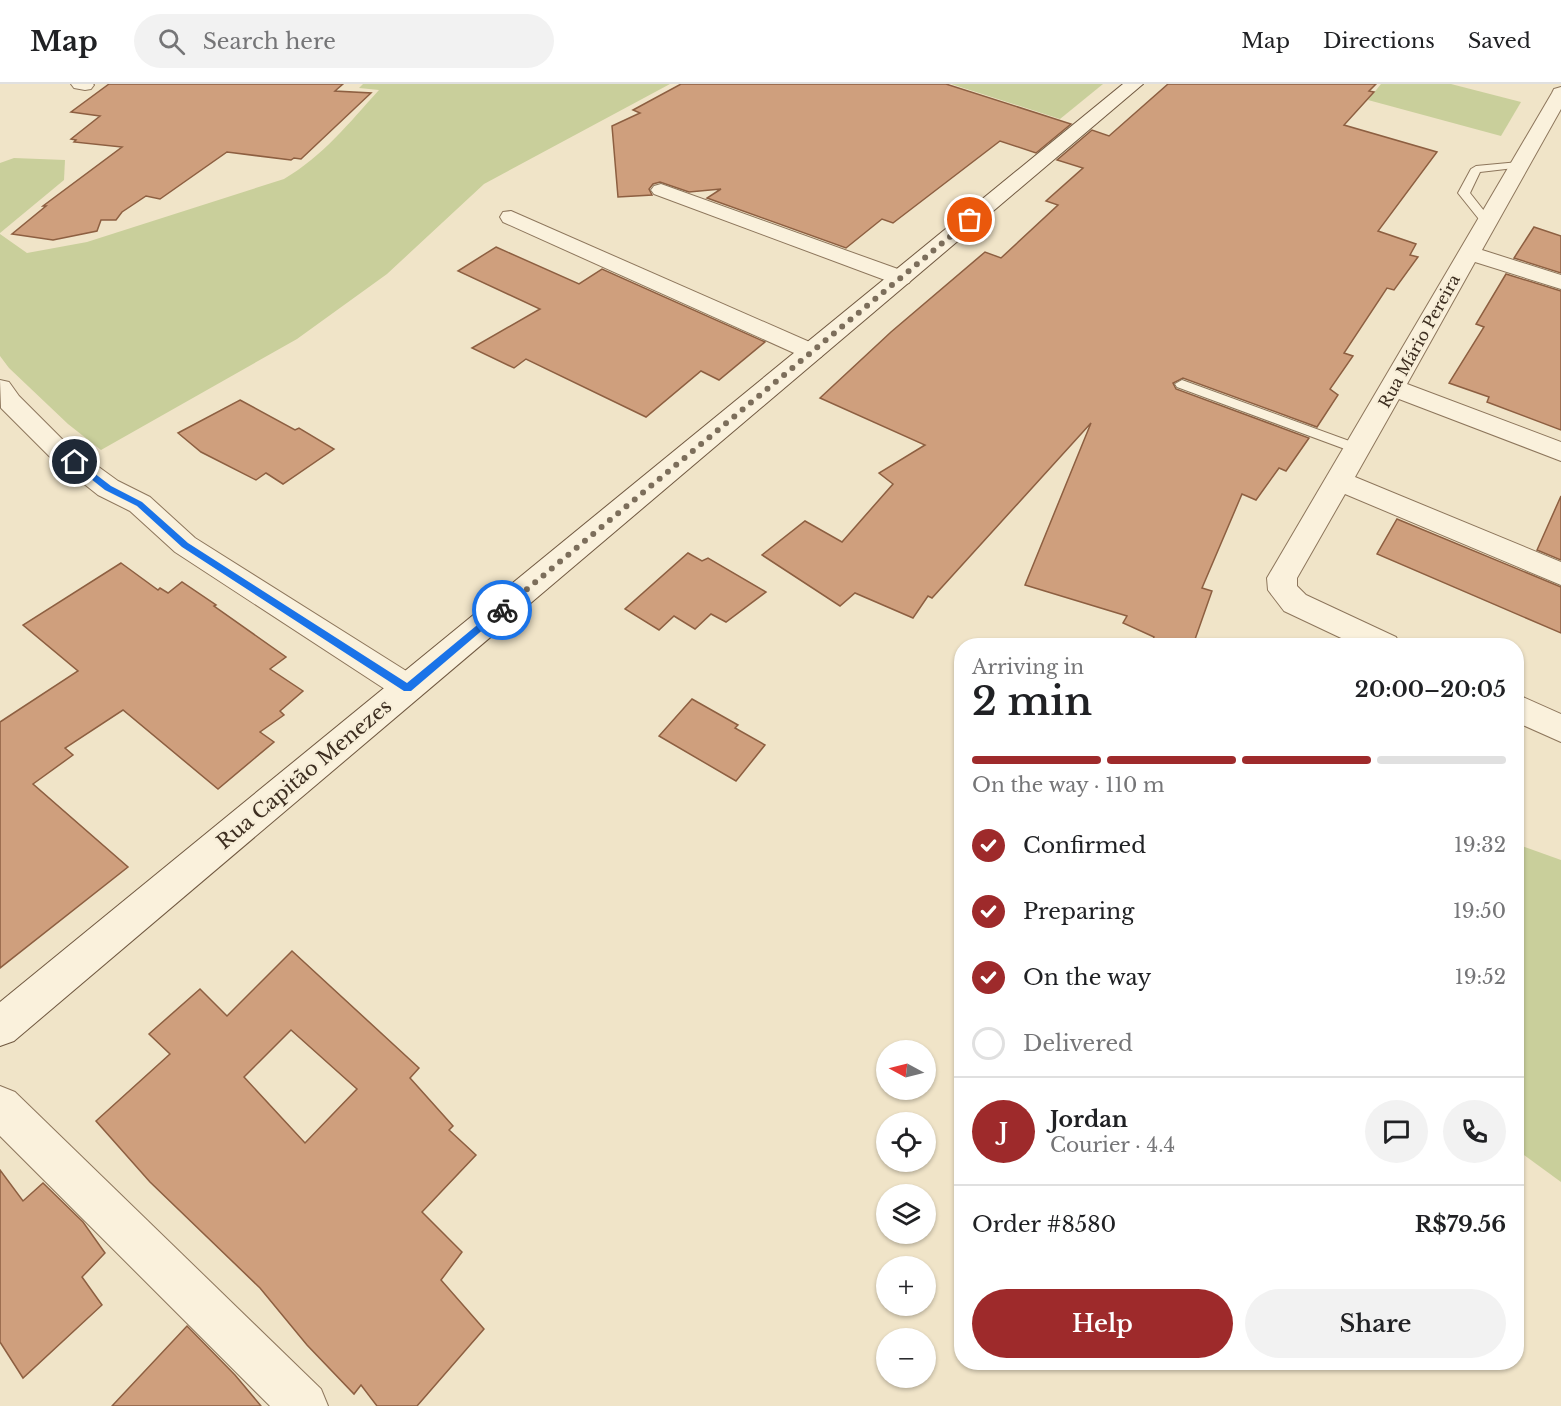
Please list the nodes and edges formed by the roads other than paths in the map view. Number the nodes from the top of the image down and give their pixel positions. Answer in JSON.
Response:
{"nodes":[{"id":1,"x":1134,"y":84,"type":"edge"},
{"id":2,"x":1561,"y":93,"type":"edge"},
{"id":3,"x":1519,"y":165,"type":"junction"},
{"id":4,"x":661,"y":190,"type":"dead end"},
{"id":5,"x":511,"y":217,"type":"dead end"},
{"id":6,"x":1486,"y":221,"type":"junction"},
{"id":7,"x":1468,"y":253,"type":"junction"},
{"id":8,"x":901,"y":278,"type":"junction"},
{"id":9,"x":1561,"y":282,"type":"edge"},
{"id":10,"x":812,"y":352,"type":"junction"},
{"id":11,"x":1182,"y":384,"type":"dead end"},
{"id":12,"x":0,"y":388,"type":"edge"},
{"id":13,"x":1393,"y":388,"type":"junction"},
{"id":14,"x":1358,"y":449,"type":"junction"},
{"id":15,"x":1561,"y":452,"type":"edge"},
{"id":16,"x":1340,"y":481,"type":"junction"},
{"id":17,"x":1561,"y":574,"type":"edge"},
{"id":18,"x":1370,"y":638,"type":"edge"},
{"id":19,"x":408,"y":688,"type":"junction"},
{"id":20,"x":1524,"y":711,"type":"edge"},
{"id":21,"x":1561,"y":729,"type":"edge"},
{"id":22,"x":0,"y":1027,"type":"edge"},
{"id":23,"x":0,"y":1107,"type":"edge"},
{"id":24,"x":304,"y":1406,"type":"edge"}],
"edges":[{"from":1,"to":8,"type":"street","name":"Rua Capitão Menezes"},
{"from":2,"to":3,"type":"street","name":"Rua Mário Pereira"},
{"from":3,"to":6,"type":"street","name":"Rua Mário Pereira"},
{"from":3,"to":6,"type":"lane"},
{"from":4,"to":8,"type":"street"},
{"from":5,"to":10,"type":"street"},
{"from":6,"to":7,"type":"street","name":"Rua Mário Pereira"},
{"from":7,"to":9,"type":"street"},
{"from":7,"to":13,"type":"street","name":"Rua Mário Pereira"},
{"from":8,"to":10,"type":"street","name":"Rua Capitão Menezes"},
{"from":10,"to":19,"type":"street","name":"Rua Capitão Menezes"},
{"from":11,"to":14,"type":"lane"},
{"from":12,"to":19,"type":"street"},
{"from":13,"to":14,"type":"street","name":"Rua Mário Pereira"},
{"from":13,"to":15,"type":"street"},
{"from":14,"to":16,"type":"street","name":"Rua Mário Pereira"},
{"from":16,"to":17,"type":"street"},
{"from":16,"to":18,"type":"street","name":"Rua Mário Pereira"},
{"from":19,"to":22,"type":"street","name":"Rua Capitão Menezes"},
{"from":20,"to":21,"type":"street"},
{"from":23,"to":24,"type":"street"}]}
